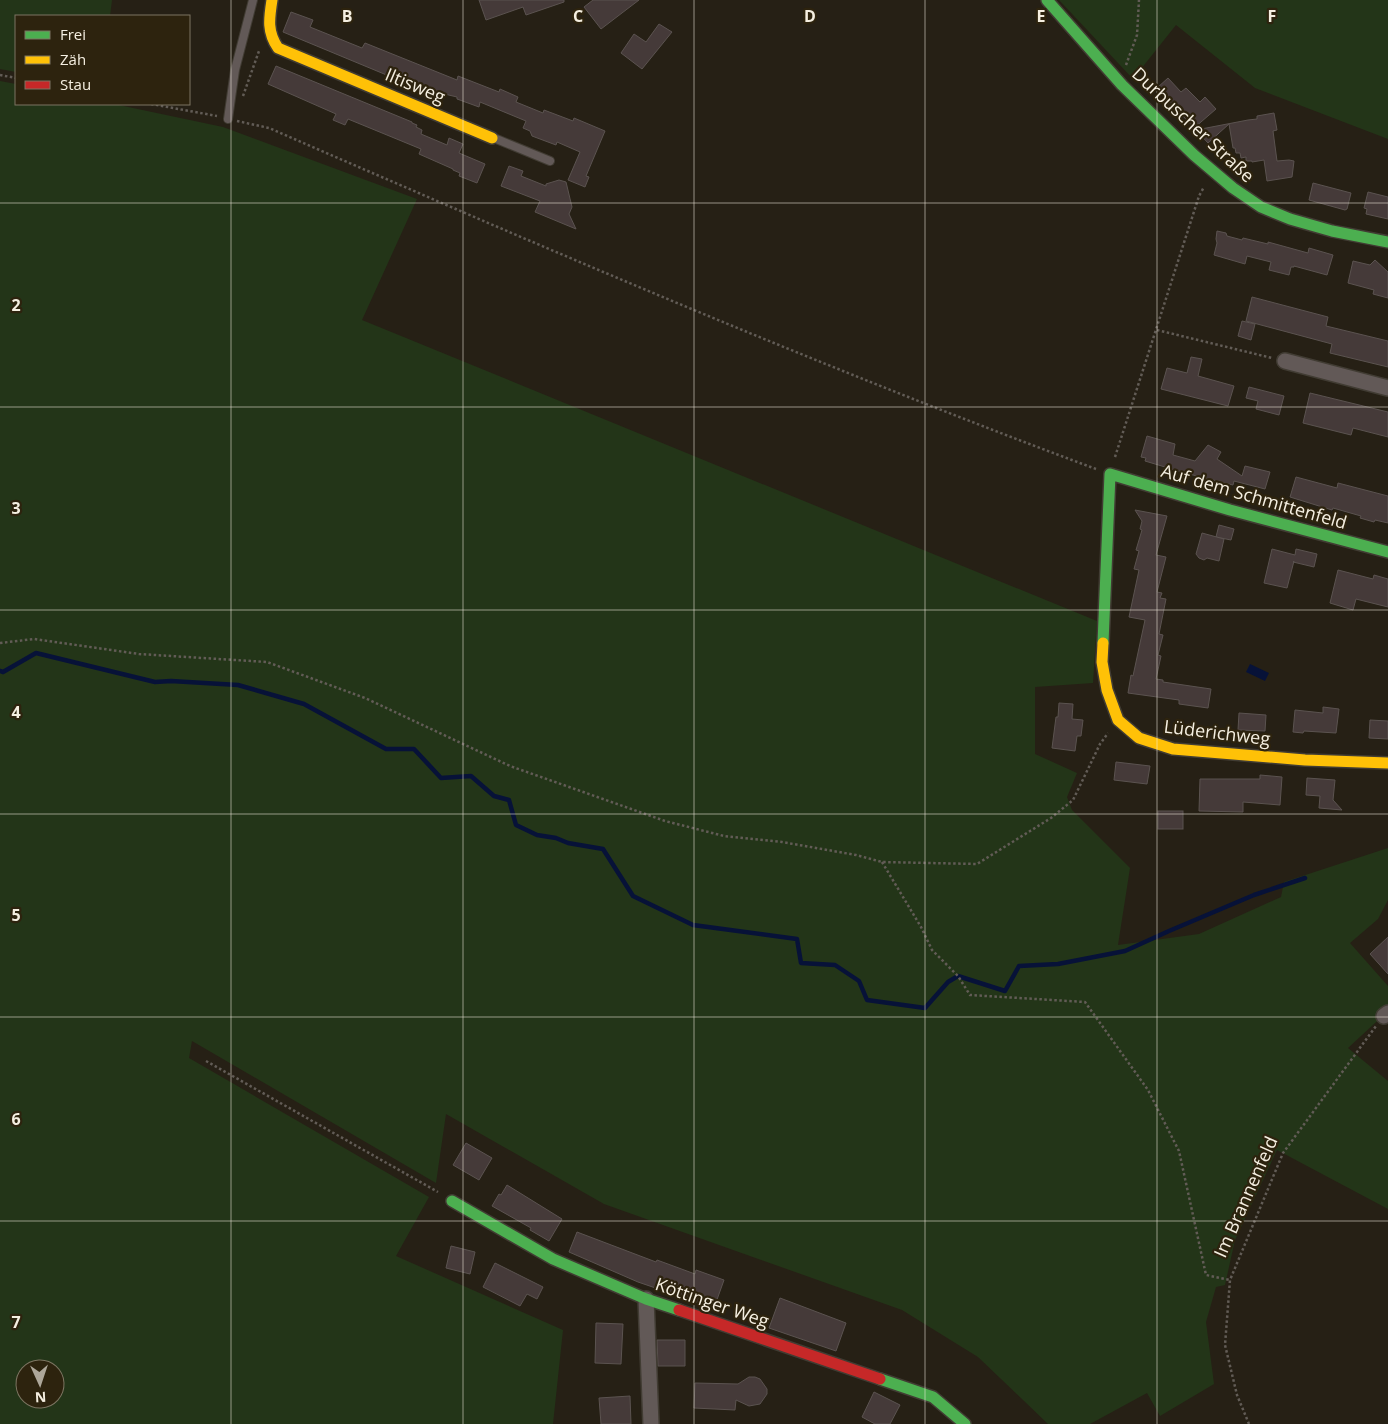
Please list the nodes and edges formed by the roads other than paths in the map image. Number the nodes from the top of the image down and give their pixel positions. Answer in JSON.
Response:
{"nodes":[{"id":1,"x":253,"y":0,"type":"edge"},
{"id":2,"x":272,"y":0,"type":"edge"},
{"id":3,"x":1047,"y":0,"type":"edge"},
{"id":4,"x":232,"y":120,"type":"road end"},
{"id":5,"x":492,"y":138,"type":"joint"},
{"id":6,"x":550,"y":161,"type":"dead end"},
{"id":7,"x":1388,"y":242,"type":"edge"},
{"id":8,"x":1285,"y":361,"type":"road end"},
{"id":9,"x":1388,"y":388,"type":"edge"},
{"id":10,"x":1110,"y":474,"type":"joint"},
{"id":11,"x":1388,"y":552,"type":"edge"},
{"id":12,"x":1388,"y":763,"type":"edge"},
{"id":13,"x":452,"y":1200,"type":"road end"},
{"id":14,"x":646,"y":1299,"type":"junction"},
{"id":15,"x":651,"y":1424,"type":"edge"},
{"id":16,"x":965,"y":1424,"type":"edge"}],
"edges":[{"from":1,"to":4,"type":"lane"},
{"from":2,"to":5,"type":"street","name":"Iltisweg"},
{"from":3,"to":7,"type":"street","name":"Durbuscher Straße"},
{"from":5,"to":6,"type":"lane","name":"Iltisweg"},
{"from":8,"to":9,"type":"street"},
{"from":10,"to":11,"type":"street","name":"Auf dem Schmittenfeld"},
{"from":10,"to":12,"type":"street","name":"Lüderichweg"},
{"from":13,"to":14,"type":"street","name":"Köttinger Weg"},
{"from":14,"to":15,"type":"street"},
{"from":14,"to":16,"type":"street","name":"Köttinger Weg"}]}
